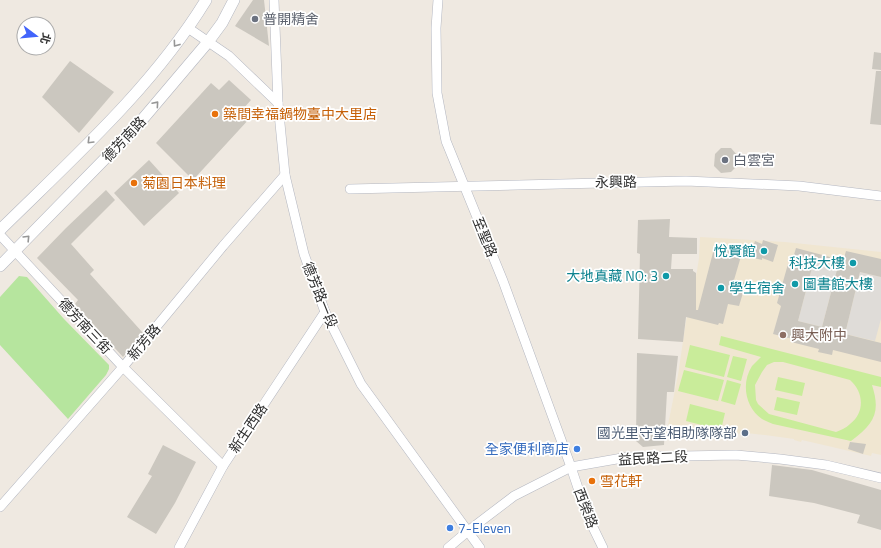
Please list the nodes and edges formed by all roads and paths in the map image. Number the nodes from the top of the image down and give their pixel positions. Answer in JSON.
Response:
{"nodes":[{"id":1,"x":206,"y":0,"type":"edge"},
{"id":2,"x":234,"y":0,"type":"edge"},
{"id":3,"x":274,"y":0,"type":"edge"},
{"id":4,"x":438,"y":0,"type":"edge"},
{"id":5,"x":188,"y":28,"type":"junction"},
{"id":6,"x":208,"y":42,"type":"junction"},
{"id":7,"x":278,"y":103,"type":"junction"},
{"id":8,"x":285,"y":175,"type":"junction"},
{"id":9,"x":465,"y":186,"type":"junction"},
{"id":10,"x":350,"y":189,"type":"dead end"},
{"id":11,"x":881,"y":196,"type":"edge"},
{"id":12,"x":0,"y":230,"type":"edge"},
{"id":13,"x":0,"y":235,"type":"edge"},
{"id":14,"x":15,"y":251,"type":"junction"},
{"id":15,"x":0,"y":266,"type":"edge"},
{"id":16,"x":325,"y":312,"type":"junction"},
{"id":17,"x":123,"y":367,"type":"junction"},
{"id":18,"x":223,"y":466,"type":"junction"},
{"id":19,"x":571,"y":467,"type":"junction"},
{"id":20,"x":881,"y":478,"type":"edge"},
{"id":21,"x":0,"y":507,"type":"edge"},
{"id":22,"x":468,"y":531,"type":"junction"},
{"id":23,"x":179,"y":548,"type":"edge"},
{"id":24,"x":448,"y":548,"type":"edge"},
{"id":25,"x":480,"y":548,"type":"edge"},
{"id":26,"x":602,"y":548,"type":"edge"}],
"edges":[{"from":1,"to":5,"type":"street","name":"德芳南路"},
{"from":2,"to":6,"type":"street","name":"德芳南路"},
{"from":3,"to":7,"type":"street","name":"德芳路一段"},
{"from":4,"to":9,"type":"street","name":"至聖路"},
{"from":5,"to":6,"type":"street"},
{"from":5,"to":12,"type":"street","name":"德芳南路","one_way":true},
{"from":6,"to":7,"type":"street"},
{"from":14,"to":6,"type":"street","name":"德芳南路","one_way":true},
{"from":7,"to":8,"type":"street","name":"德芳路一段"},
{"from":8,"to":16,"type":"street","name":"德芳路一段"},
{"from":8,"to":17,"type":"street","name":"新芳路"},
{"from":9,"to":10,"type":"street","name":"永興路"},
{"from":9,"to":11,"type":"street","name":"永興路"},
{"from":9,"to":19,"type":"street","name":"至聖路"},
{"from":13,"to":14,"type":"street","name":"德芳南三街"},
{"from":14,"to":15,"type":"street","name":"德芳南路"},
{"from":14,"to":17,"type":"street","name":"德芳南三街"},
{"from":16,"to":18,"type":"street","name":"新生西路"},
{"from":16,"to":22,"type":"street","name":"德芳路一段"},
{"from":17,"to":18,"type":"street","name":"德芳南三街"},
{"from":17,"to":21,"type":"street","name":"新芳路"},
{"from":18,"to":23,"type":"street","name":"新生西路"},
{"from":19,"to":20,"type":"street","name":"益民路二段"},
{"from":19,"to":22,"type":"street","name":"益民路二段"},
{"from":19,"to":26,"type":"street","name":"西榮路"},
{"from":22,"to":24,"type":"street","name":"益民路二段"},
{"from":22,"to":25,"type":"street","name":"德芳路一段"}]}
